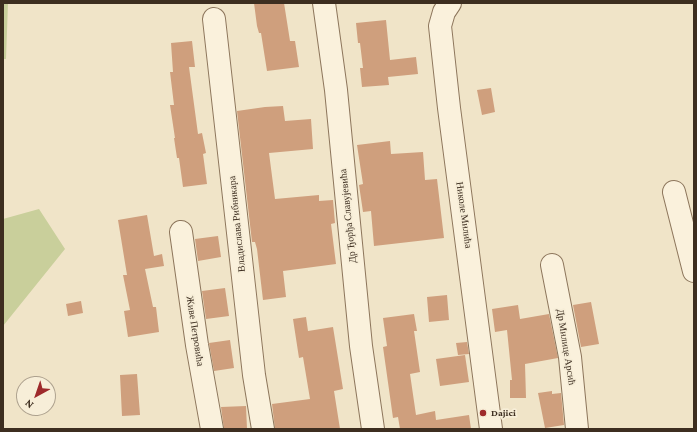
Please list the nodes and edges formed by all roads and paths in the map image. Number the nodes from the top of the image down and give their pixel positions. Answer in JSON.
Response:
{"nodes":[{"id":1,"x":324,"y":3,"type":"edge"},
{"id":2,"x":450,"y":3,"type":"edge"},
{"id":3,"x":214,"y":19,"type":"dead end"},
{"id":4,"x":674,"y":192,"type":"dead end"},
{"id":5,"x":181,"y":232,"type":"dead end"},
{"id":6,"x":552,"y":265,"type":"dead end"},
{"id":7,"x":694,"y":272,"type":"edge"},
{"id":8,"x":212,"y":429,"type":"edge"},
{"id":9,"x":263,"y":429,"type":"edge"},
{"id":10,"x":373,"y":429,"type":"edge"},
{"id":11,"x":491,"y":429,"type":"edge"},
{"id":12,"x":577,"y":429,"type":"edge"}],
"edges":[{"from":1,"to":10,"type":"street","name":"Др Ђорђа Славујевића"},
{"from":2,"to":11,"type":"street","name":"Николе Милића"},
{"from":3,"to":9,"type":"street","name":"Владислава Рибникара"},
{"from":4,"to":7,"type":"street"},
{"from":5,"to":8,"type":"street","name":"Живе Петровића"},
{"from":6,"to":12,"type":"street","name":"Др Милице Арсић"}]}
